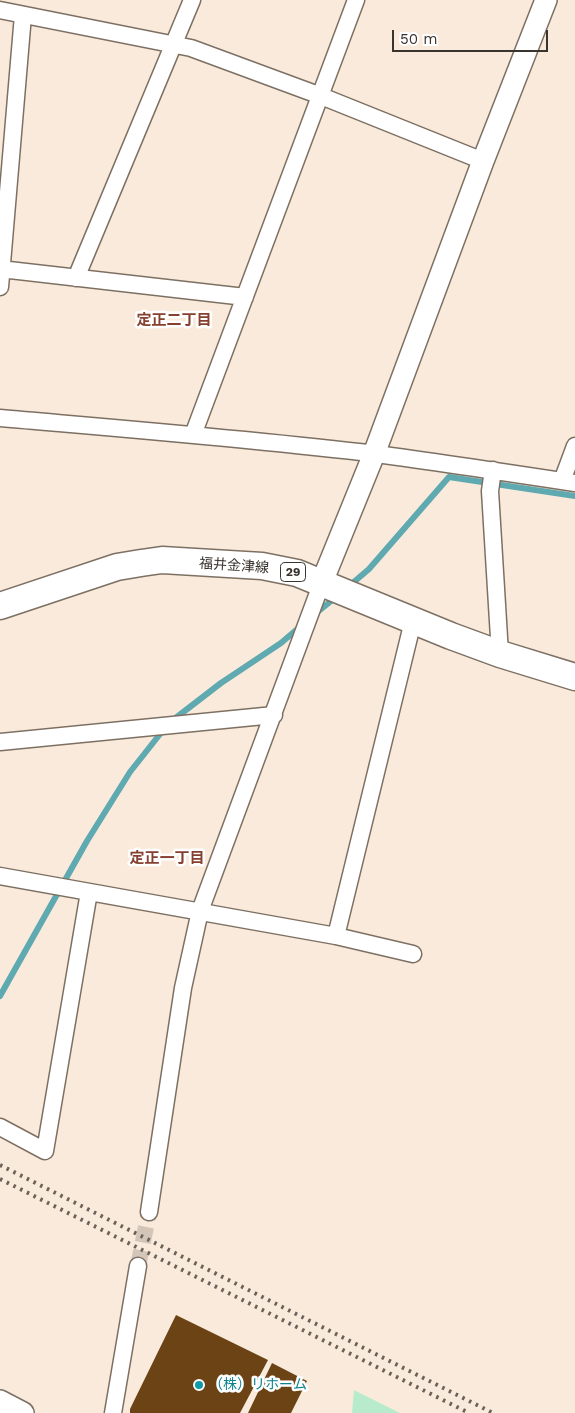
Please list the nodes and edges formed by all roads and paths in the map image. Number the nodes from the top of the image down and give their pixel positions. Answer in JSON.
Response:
{"nodes":[{"id":1,"x":192,"y":0,"type":"edge"},
{"id":2,"x":356,"y":0,"type":"edge"},
{"id":3,"x":546,"y":0,"type":"edge"},
{"id":4,"x":0,"y":10,"type":"edge"},
{"id":5,"x":24,"y":15,"type":"junction"},
{"id":6,"x":173,"y":44,"type":"junction"},
{"id":7,"x":320,"y":96,"type":"junction"},
{"id":8,"x":483,"y":161,"type":"junction"},
{"id":9,"x":1,"y":269,"type":"edge"},
{"id":10,"x":76,"y":278,"type":"junction"},
{"id":11,"x":0,"y":287,"type":"edge"},
{"id":12,"x":245,"y":297,"type":"junction"},
{"id":13,"x":0,"y":418,"type":"edge"},
{"id":14,"x":193,"y":435,"type":"junction"},
{"id":15,"x":575,"y":446,"type":"edge"},
{"id":16,"x":374,"y":454,"type":"junction"},
{"id":17,"x":493,"y":470,"type":"junction"},
{"id":18,"x":569,"y":482,"type":"edge"},
{"id":19,"x":322,"y":582,"type":"junction"},
{"id":20,"x":0,"y":606,"type":"edge"},
{"id":21,"x":414,"y":621,"type":"junction"},
{"id":22,"x":500,"y":654,"type":"junction"},
{"id":23,"x":575,"y":677,"type":"edge"},
{"id":24,"x":274,"y":715,"type":"junction"},
{"id":25,"x":0,"y":742,"type":"edge"},
{"id":26,"x":0,"y":876,"type":"edge"},
{"id":27,"x":89,"y":892,"type":"junction"},
{"id":28,"x":200,"y":911,"type":"junction"},
{"id":29,"x":336,"y":936,"type":"junction"},
{"id":30,"x":413,"y":954,"type":"dead end"},
{"id":31,"x":0,"y":1127,"type":"edge"},
{"id":32,"x":149,"y":1212,"type":"tunnel mouth"},
{"id":33,"x":138,"y":1266,"type":"tunnel mouth"},
{"id":34,"x":0,"y":1401,"type":"edge"},
{"id":35,"x":23,"y":1413,"type":"edge"},
{"id":36,"x":113,"y":1413,"type":"edge"}],
"edges":[{"from":1,"to":6,"type":"street"},
{"from":2,"to":7,"type":"street"},
{"from":3,"to":8,"type":"street"},
{"from":4,"to":5,"type":"street"},
{"from":5,"to":6,"type":"street"},
{"from":5,"to":9,"type":"street"},
{"from":6,"to":7,"type":"street"},
{"from":6,"to":10,"type":"street"},
{"from":7,"to":8,"type":"street"},
{"from":7,"to":12,"type":"street"},
{"from":8,"to":16,"type":"street"},
{"from":9,"to":10,"type":"street"},
{"from":9,"to":11,"type":"street"},
{"from":10,"to":12,"type":"street"},
{"from":12,"to":14,"type":"street"},
{"from":13,"to":14,"type":"street"},
{"from":14,"to":16,"type":"street"},
{"from":15,"to":18,"type":"street"},
{"from":16,"to":17,"type":"street"},
{"from":16,"to":19,"type":"street"},
{"from":17,"to":18,"type":"street"},
{"from":17,"to":22,"type":"street"},
{"from":19,"to":20,"type":"main road","name":"福井金津線","number":"29"},
{"from":19,"to":21,"type":"main road","name":"福井金津線","number":"29"},
{"from":19,"to":24,"type":"street"},
{"from":21,"to":22,"type":"main road","name":"福井金津線","number":"29"},
{"from":21,"to":29,"type":"street"},
{"from":22,"to":23,"type":"main road","name":"福井金津線","number":"29"},
{"from":24,"to":25,"type":"street"},
{"from":24,"to":28,"type":"street"},
{"from":26,"to":27,"type":"street"},
{"from":27,"to":28,"type":"street"},
{"from":27,"to":31,"type":"street"},
{"from":28,"to":29,"type":"street"},
{"from":28,"to":32,"type":"street"},
{"from":29,"to":30,"type":"street"},
{"from":33,"to":36,"type":"street"},
{"from":34,"to":35,"type":"street"}]}
